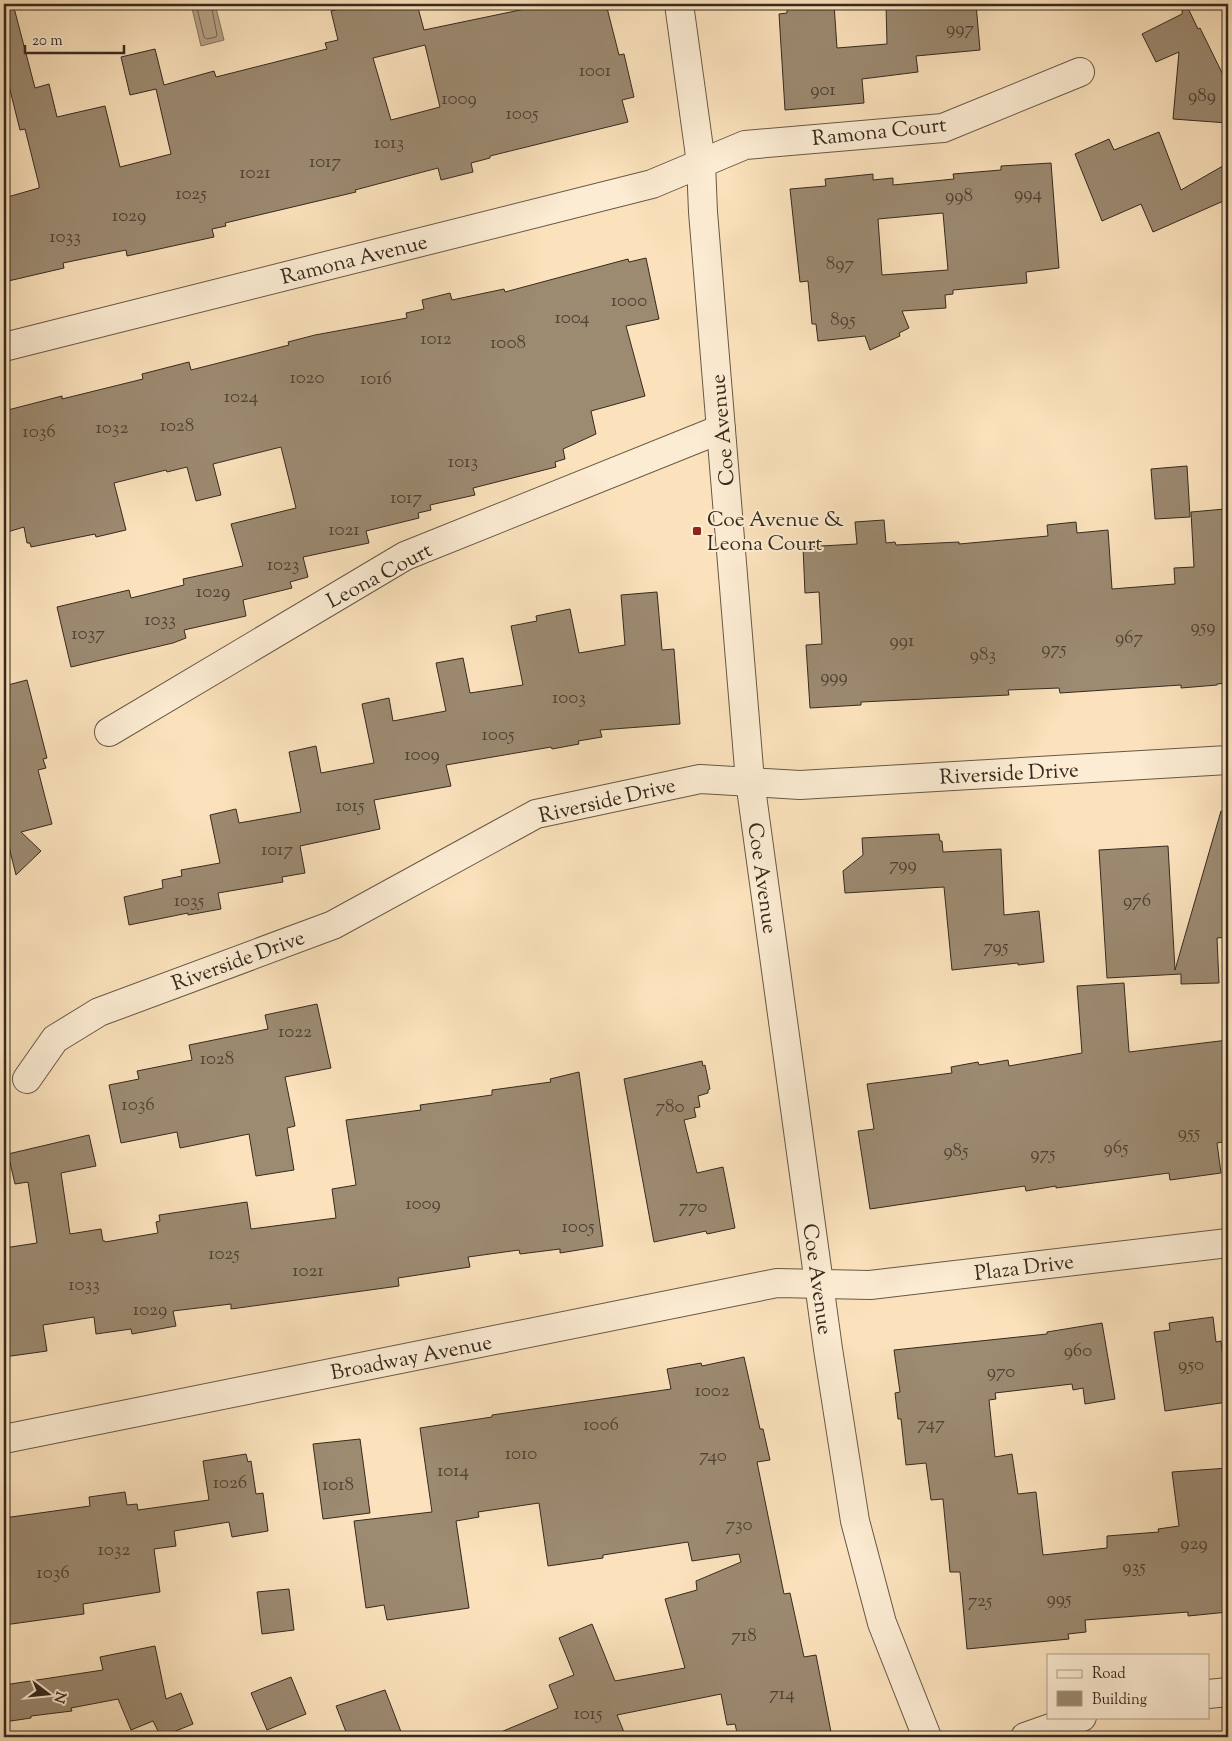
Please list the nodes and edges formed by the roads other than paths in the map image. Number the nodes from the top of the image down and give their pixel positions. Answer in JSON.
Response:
{"nodes":[{"id":1,"x":679,"y":4,"type":"edge"},
{"id":2,"x":1080,"y":72,"type":"dead end"},
{"id":3,"x":701,"y":163,"type":"junction"},
{"id":4,"x":4,"y":347,"type":"edge"},
{"id":5,"x":721,"y":429,"type":"junction"},
{"id":6,"x":109,"y":732,"type":"dead end"},
{"id":7,"x":1228,"y":760,"type":"edge"},
{"id":8,"x":750,"y":782,"type":"junction"},
{"id":9,"x":27,"y":1079,"type":"dead end"},
{"id":10,"x":1228,"y":1243,"type":"edge"},
{"id":11,"x":819,"y":1284,"type":"junction"},
{"id":12,"x":4,"y":1439,"type":"edge"},
{"id":13,"x":1228,"y":1692,"type":"edge"},
{"id":14,"x":1210,"y":1694,"type":"edge"},
{"id":15,"x":1079,"y":1718,"type":"edge"},
{"id":16,"x":926,"y":1737,"type":"edge"},
{"id":17,"x":1025,"y":1737,"type":"edge"}],
"edges":[{"from":1,"to":3,"type":"street","name":"Coe Avenue"},
{"from":2,"to":3,"type":"street","name":"Ramona Court"},
{"from":3,"to":4,"type":"street","name":"Ramona Avenue"},
{"from":3,"to":5,"type":"street","name":"Coe Avenue"},
{"from":5,"to":6,"type":"street","name":"Leona Court"},
{"from":5,"to":8,"type":"street","name":"Coe Avenue"},
{"from":7,"to":8,"type":"street","name":"Riverside Drive"},
{"from":8,"to":9,"type":"street","name":"Riverside Drive"},
{"from":8,"to":11,"type":"street","name":"Coe Avenue"},
{"from":10,"to":11,"type":"street","name":"Plaza Drive"},
{"from":11,"to":12,"type":"street","name":"Broadway Avenue"},
{"from":11,"to":16,"type":"street","name":"Coe Avenue"},
{"from":13,"to":14,"type":"street"},
{"from":15,"to":17,"type":"street"}]}
